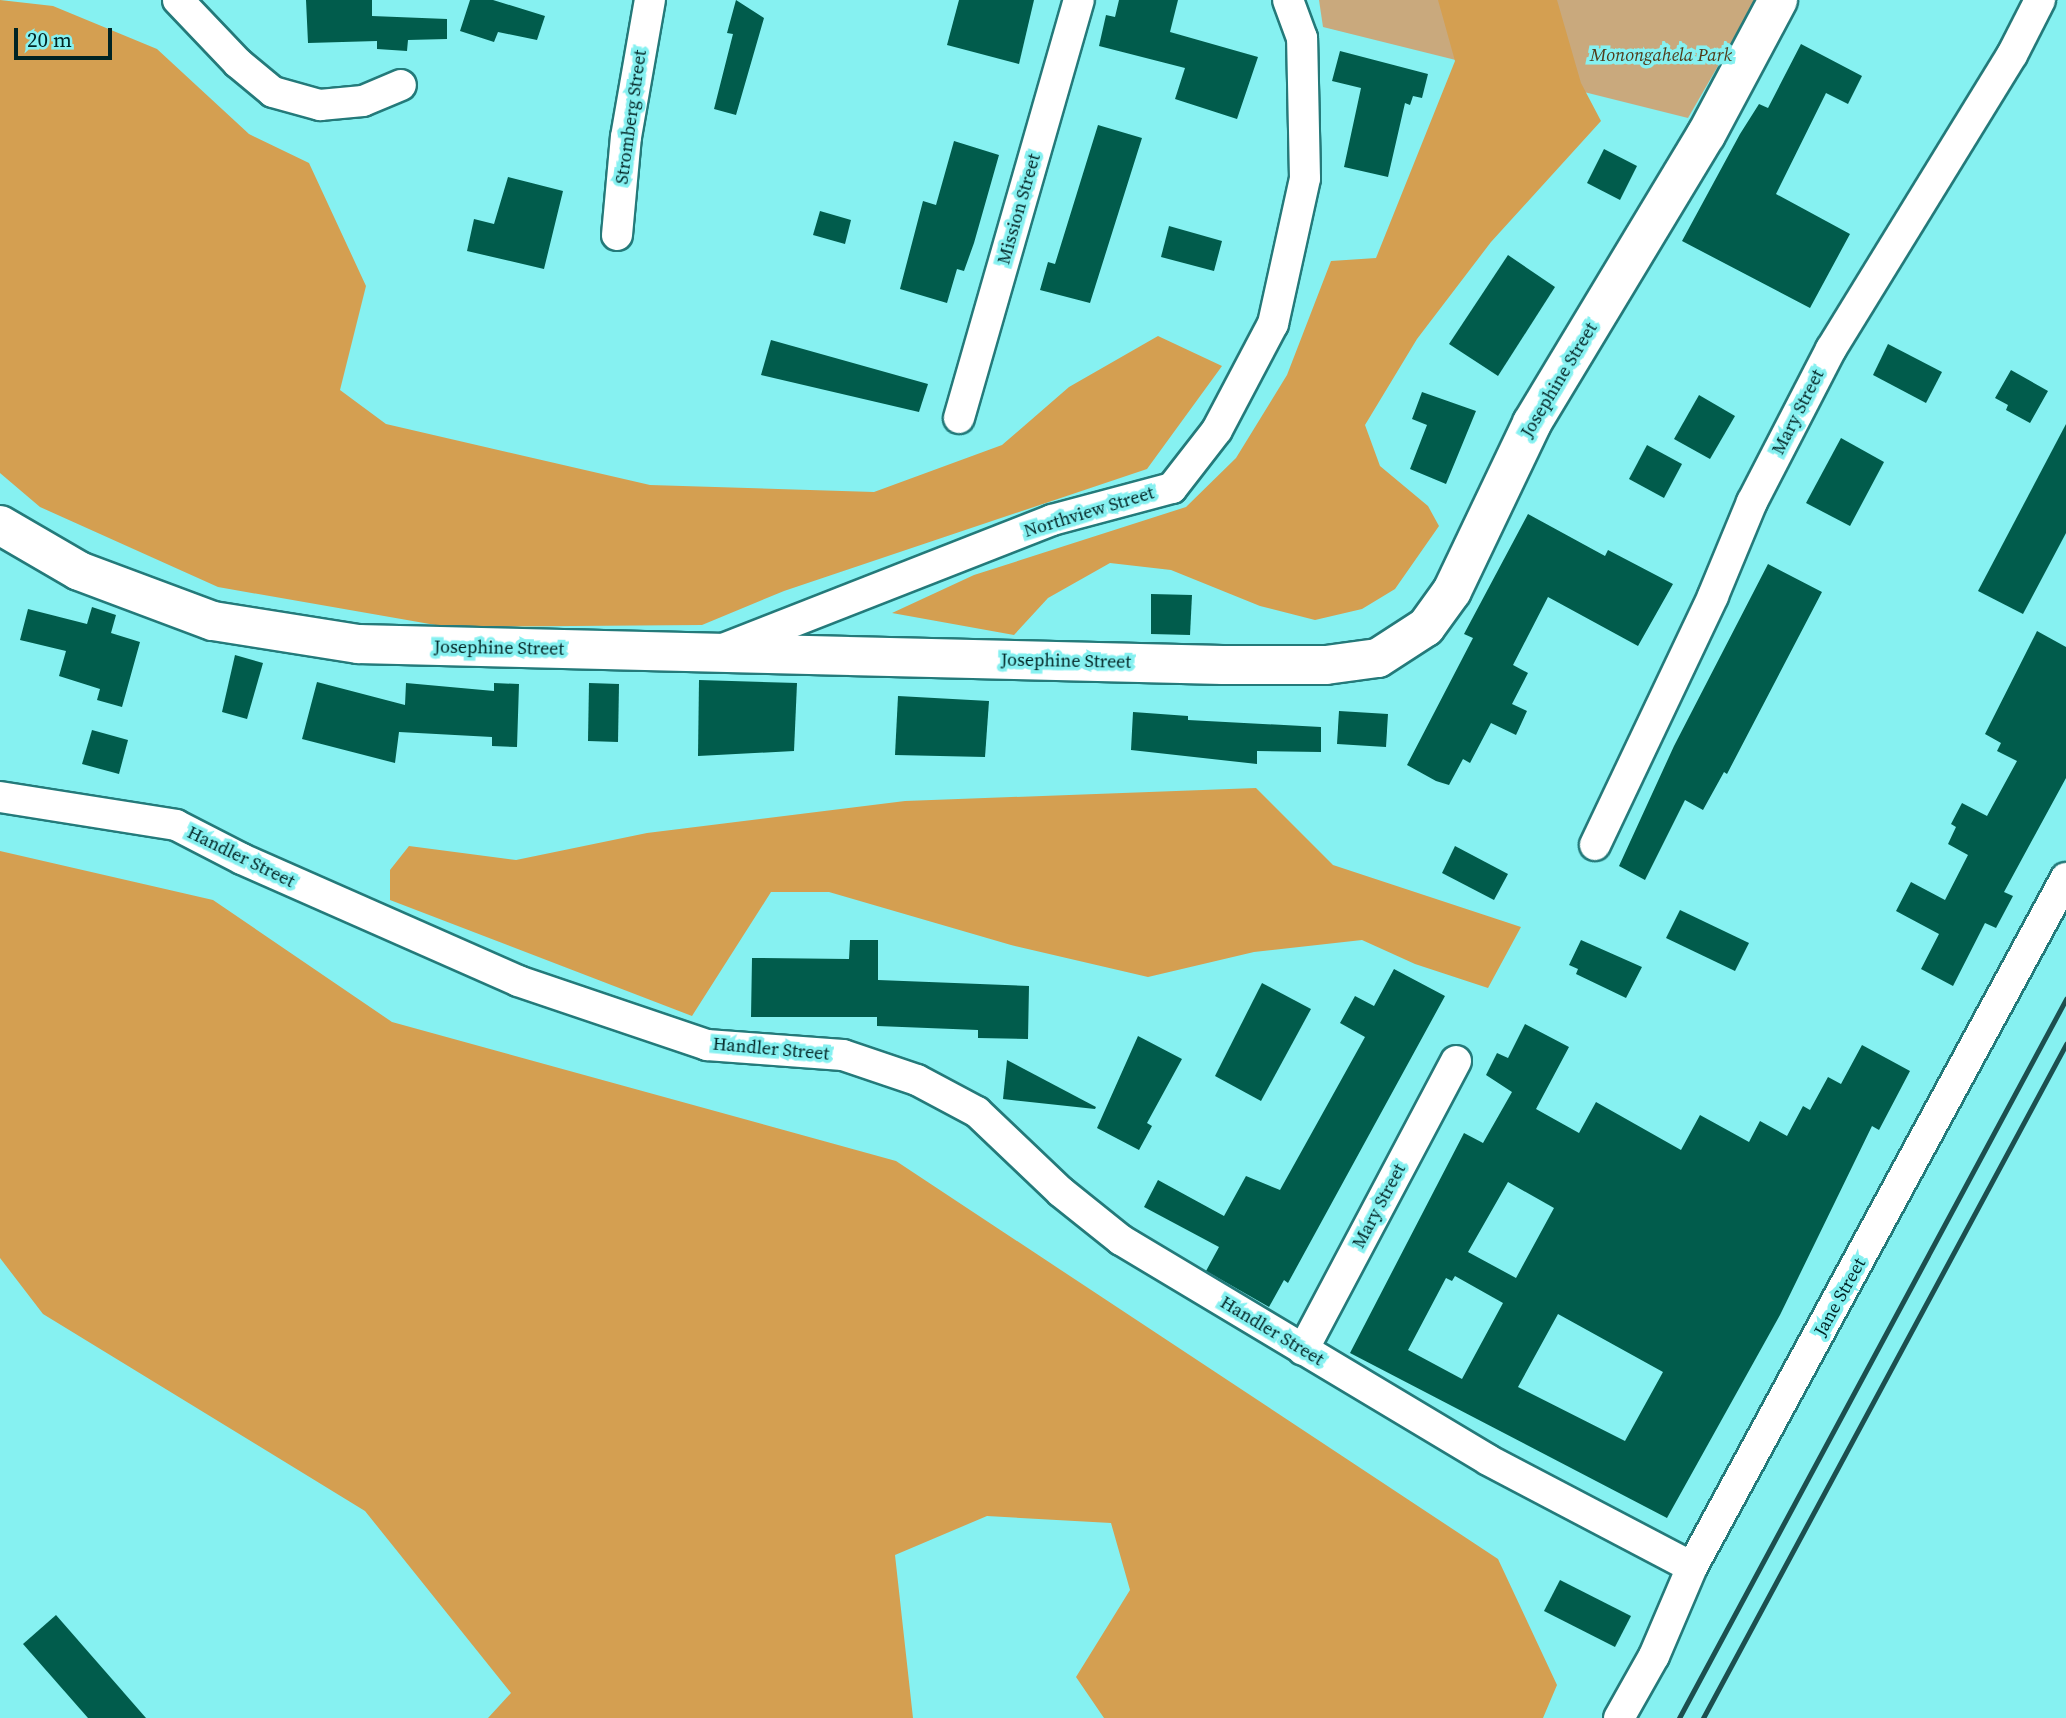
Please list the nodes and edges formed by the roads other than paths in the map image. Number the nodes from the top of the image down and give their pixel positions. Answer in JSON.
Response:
{"nodes":[{"id":1,"x":178,"y":0,"type":"edge"},
{"id":2,"x":650,"y":0,"type":"edge"},
{"id":3,"x":1079,"y":0,"type":"edge"},
{"id":4,"x":1288,"y":0,"type":"edge"},
{"id":5,"x":1778,"y":0,"type":"edge"},
{"id":6,"x":2040,"y":0,"type":"edge"},
{"id":7,"x":401,"y":85,"type":"dead end"},
{"id":8,"x":617,"y":235,"type":"dead end"},
{"id":9,"x":959,"y":418,"type":"dead end"},
{"id":10,"x":0,"y":525,"type":"edge"},
{"id":11,"x":716,"y":652,"type":"junction"},
{"id":12,"x":0,"y":797,"type":"edge"},
{"id":13,"x":1595,"y":845,"type":"dead end"},
{"id":14,"x":2066,"y":878,"type":"edge"},
{"id":15,"x":1456,"y":1061,"type":"dead end"},
{"id":16,"x":1303,"y":1350,"type":"junction"},
{"id":17,"x":1692,"y":1567,"type":"junction"},
{"id":18,"x":1619,"y":1718,"type":"edge"}],
"edges":[{"from":1,"to":7,"type":"street"},
{"from":2,"to":8,"type":"street","name":"Stromberg Street"},
{"from":3,"to":9,"type":"street","name":"Mission Street"},
{"from":4,"to":11,"type":"street","name":"Northview Street"},
{"from":5,"to":11,"type":"street","name":"Josephine Street"},
{"from":6,"to":13,"type":"street","name":"Mary Street"},
{"from":10,"to":11,"type":"street","name":"Josephine Street"},
{"from":12,"to":16,"type":"street","name":"Handler Street"},
{"from":14,"to":17,"type":"street","name":"Jane Street"},
{"from":15,"to":16,"type":"street","name":"Mary Street"},
{"from":16,"to":17,"type":"street","name":"Handler Street"},
{"from":17,"to":18,"type":"street","name":"Jane Street"}]}
